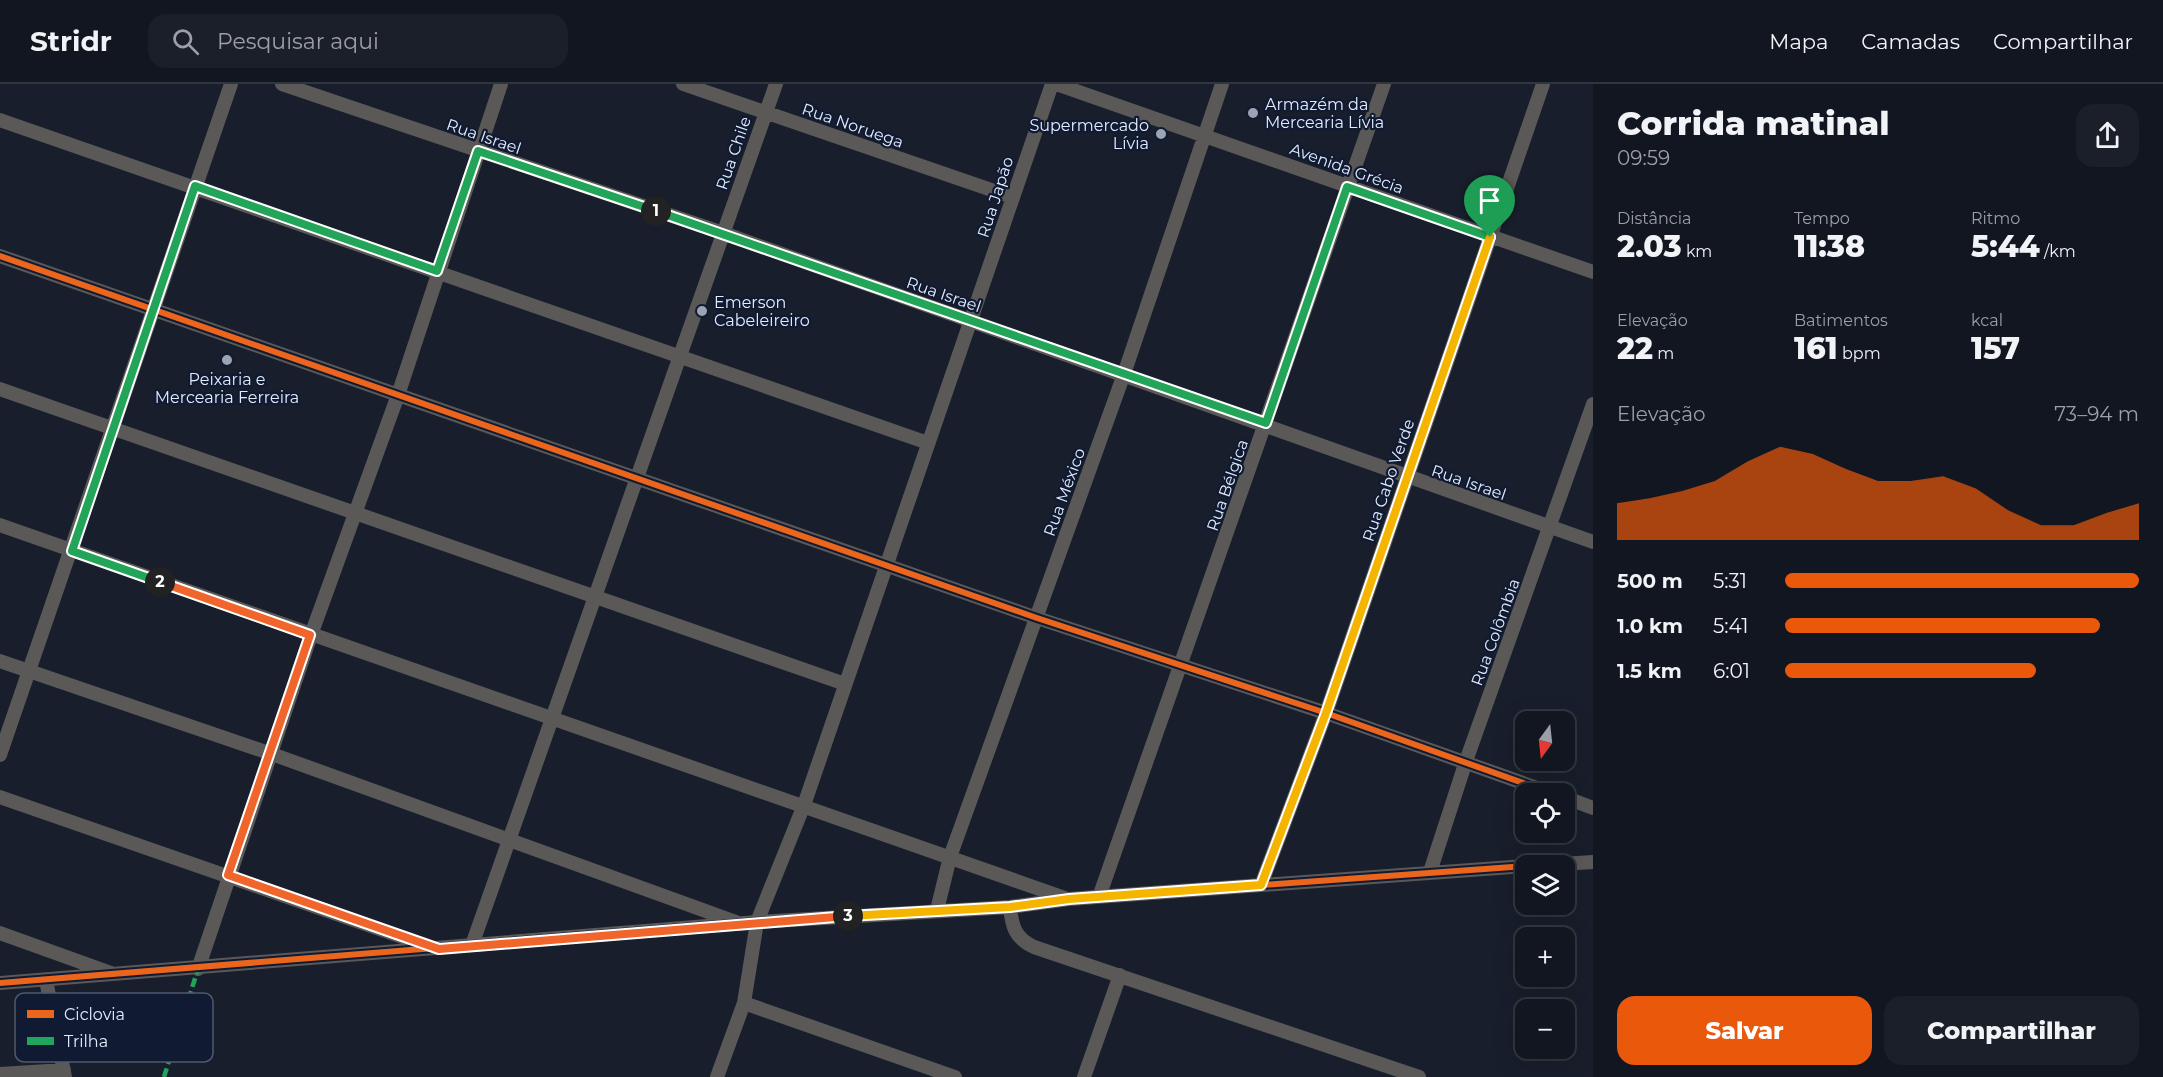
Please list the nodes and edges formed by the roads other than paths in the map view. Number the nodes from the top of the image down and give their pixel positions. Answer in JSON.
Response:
{"nodes":[{"id":1,"x":231,"y":84,"type":"edge"},
{"id":2,"x":282,"y":84,"type":"edge"},
{"id":3,"x":501,"y":84,"type":"edge"},
{"id":4,"x":683,"y":84,"type":"edge"},
{"id":5,"x":776,"y":84,"type":"edge"},
{"id":6,"x":1052,"y":84,"type":"edge"},
{"id":7,"x":1056,"y":84,"type":"edge"},
{"id":8,"x":1222,"y":84,"type":"edge"},
{"id":9,"x":1384,"y":84,"type":"edge"},
{"id":10,"x":1543,"y":84,"type":"edge"},
{"id":11,"x":765,"y":112,"type":"junction"},
{"id":12,"x":0,"y":120,"type":"edge"},
{"id":13,"x":1204,"y":134,"type":"junction"},
{"id":14,"x":478,"y":151,"type":"junction"},
{"id":15,"x":195,"y":186,"type":"junction"},
{"id":16,"x":1347,"y":187,"type":"junction"},
{"id":17,"x":1012,"y":197,"type":"junction"},
{"id":18,"x":723,"y":233,"type":"junction"},
{"id":19,"x":1490,"y":237,"type":"junction"},
{"id":20,"x":0,"y":256,"type":"edge"},
{"id":21,"x":437,"y":271,"type":"junction"},
{"id":22,"x":1593,"y":272,"type":"edge"},
{"id":23,"x":153,"y":309,"type":"junction"},
{"id":24,"x":972,"y":321,"type":"junction"},
{"id":25,"x":680,"y":355,"type":"junction"},
{"id":26,"x":1124,"y":374,"type":"junction"},
{"id":27,"x":0,"y":389,"type":"edge"},
{"id":28,"x":398,"y":395,"type":"junction"},
{"id":29,"x":1593,"y":404,"type":"edge"},
{"id":30,"x":1266,"y":423,"type":"junction"},
{"id":31,"x":113,"y":429,"type":"junction"},
{"id":32,"x":928,"y":443,"type":"junction"},
{"id":33,"x":1406,"y":477,"type":"junction"},
{"id":34,"x":636,"y":478,"type":"junction"},
{"id":35,"x":355,"y":513,"type":"junction"},
{"id":36,"x":0,"y":525,"type":"edge"},
{"id":37,"x":1550,"y":527,"type":"junction"},
{"id":38,"x":1593,"y":542,"type":"edge"},
{"id":39,"x":72,"y":551,"type":"junction"},
{"id":40,"x":885,"y":565,"type":"junction"},
{"id":41,"x":596,"y":596,"type":"junction"},
{"id":42,"x":1037,"y":618,"type":"junction"},
{"id":43,"x":310,"y":635,"type":"junction"},
{"id":44,"x":0,"y":661,"type":"edge"},
{"id":45,"x":1182,"y":666,"type":"junction"},
{"id":46,"x":28,"y":671,"type":"junction"},
{"id":47,"x":845,"y":684,"type":"junction"},
{"id":48,"x":1326,"y":713,"type":"junction"},
{"id":49,"x":554,"y":718,"type":"junction"},
{"id":50,"x":272,"y":754,"type":"junction"},
{"id":51,"x":0,"y":755,"type":"edge"},
{"id":52,"x":1466,"y":761,"type":"junction"},
{"id":53,"x":1525,"y":783,"type":"edge"},
{"id":54,"x":0,"y":797,"type":"edge"},
{"id":55,"x":1575,"y":801,"type":"edge"},
{"id":56,"x":804,"y":805,"type":"junction"},
{"id":57,"x":1593,"y":808,"type":"edge"},
{"id":58,"x":508,"y":838,"type":"junction"},
{"id":59,"x":950,"y":857,"type":"junction"},
{"id":60,"x":1593,"y":862,"type":"edge"},
{"id":61,"x":1575,"y":863,"type":"edge"},
{"id":62,"x":1515,"y":867,"type":"edge"},
{"id":63,"x":1430,"y":872,"type":"junction"},
{"id":64,"x":228,"y":875,"type":"junction"},
{"id":65,"x":1261,"y":885,"type":"junction"},
{"id":66,"x":1099,"y":897,"type":"junction"},
{"id":67,"x":1069,"y":899,"type":"junction"},
{"id":68,"x":1010,"y":907,"type":"junction"},
{"id":69,"x":937,"y":910,"type":"junction"},
{"id":70,"x":757,"y":922,"type":"junction"},
{"id":71,"x":740,"y":924,"type":"junction"},
{"id":72,"x":0,"y":933,"type":"edge"},
{"id":73,"x":472,"y":945,"type":"junction"},
{"id":74,"x":439,"y":949,"type":"junction"},
{"id":75,"x":198,"y":969,"type":"junction"},
{"id":76,"x":115,"y":975,"type":"junction"},
{"id":77,"x":1120,"y":975,"type":"junction"},
{"id":78,"x":46,"y":980,"type":"junction"},
{"id":79,"x":0,"y":983,"type":"edge"},
{"id":80,"x":49,"y":993,"type":"edge"},
{"id":81,"x":744,"y":1003,"type":"junction"},
{"id":82,"x":0,"y":1074,"type":"edge"},
{"id":83,"x":65,"y":1074,"type":"edge"},
{"id":84,"x":717,"y":1077,"type":"edge"},
{"id":85,"x":955,"y":1077,"type":"edge"},
{"id":86,"x":1084,"y":1077,"type":"edge"},
{"id":87,"x":1419,"y":1077,"type":"edge"}],
"edges":[{"from":1,"to":15,"type":"street"},
{"from":2,"to":14,"type":"street","name":"Rua Israel"},
{"from":3,"to":14,"type":"street"},
{"from":4,"to":11,"type":"street","name":"Rua Noruega"},
{"from":5,"to":11,"type":"street","name":"Rua Chile"},
{"from":6,"to":17,"type":"street","name":"Rua Japão"},
{"from":7,"to":13,"type":"street","name":"Avenida Grécia"},
{"from":8,"to":13,"type":"street","name":"Rua México"},
{"from":9,"to":16,"type":"street","name":"Rua Bélgica"},
{"from":10,"to":19,"type":"street","name":"Rua Cabo Verde"},
{"from":11,"to":17,"type":"street","name":"Rua Noruega"},
{"from":11,"to":18,"type":"street","name":"Rua Chile"},
{"from":12,"to":15,"type":"street"},
{"from":13,"to":16,"type":"street","name":"Avenida Grécia"},
{"from":13,"to":26,"type":"street","name":"Rua México"},
{"from":14,"to":18,"type":"street","name":"Rua Israel"},
{"from":14,"to":21,"type":"street"},
{"from":15,"to":21,"type":"street"},
{"from":15,"to":23,"type":"street"},
{"from":16,"to":19,"type":"street","name":"Avenida Grécia"},
{"from":16,"to":30,"type":"street","name":"Rua Bélgica"},
{"from":17,"to":24,"type":"street","name":"Rua Japão"},
{"from":18,"to":24,"type":"street","name":"Rua Israel"},
{"from":18,"to":25,"type":"street","name":"Rua Chile"},
{"from":19,"to":22,"type":"street","name":"Avenida Grécia"},
{"from":19,"to":33,"type":"street","name":"Rua Cabo Verde"},
{"from":20,"to":23,"type":"street"},
{"from":21,"to":25,"type":"street"},
{"from":21,"to":28,"type":"street"},
{"from":23,"to":28,"type":"street"},
{"from":23,"to":31,"type":"street"},
{"from":24,"to":26,"type":"street","name":"Rua Israel"},
{"from":24,"to":32,"type":"street","name":"Rua Japão"},
{"from":25,"to":32,"type":"street"},
{"from":25,"to":34,"type":"street","name":"Rua Chile"},
{"from":26,"to":30,"type":"street","name":"Rua Israel"},
{"from":26,"to":42,"type":"street","name":"Rua México"},
{"from":27,"to":31,"type":"street"},
{"from":28,"to":34,"type":"street"},
{"from":28,"to":35,"type":"street"},
{"from":29,"to":37,"type":"street","name":"Rua Colômbia"},
{"from":30,"to":33,"type":"street","name":"Rua Israel"},
{"from":30,"to":45,"type":"street","name":"Rua Bélgica"},
{"from":31,"to":35,"type":"street"},
{"from":31,"to":39,"type":"street"},
{"from":32,"to":40,"type":"street","name":"Rua Japão"},
{"from":33,"to":37,"type":"street","name":"Rua Israel"},
{"from":33,"to":48,"type":"street","name":"Rua Cabo Verde"},
{"from":34,"to":40,"type":"street"},
{"from":34,"to":41,"type":"street","name":"Rua Chile"},
{"from":35,"to":41,"type":"street"},
{"from":35,"to":43,"type":"street"},
{"from":36,"to":39,"type":"street"},
{"from":37,"to":38,"type":"street","name":"Rua Israel"},
{"from":37,"to":52,"type":"street","name":"Rua Colômbia"},
{"from":39,"to":43,"type":"street"},
{"from":39,"to":46,"type":"street"},
{"from":40,"to":42,"type":"street"},
{"from":40,"to":47,"type":"street","name":"Rua Japão"},
{"from":41,"to":47,"type":"street"},
{"from":41,"to":49,"type":"street","name":"Rua Chile"},
{"from":42,"to":45,"type":"street"},
{"from":42,"to":59,"type":"street","name":"Rua México"},
{"from":43,"to":49,"type":"street"},
{"from":43,"to":50,"type":"street"},
{"from":44,"to":46,"type":"street"},
{"from":45,"to":48,"type":"street"},
{"from":45,"to":66,"type":"street","name":"Rua Bélgica"},
{"from":46,"to":50,"type":"street"},
{"from":46,"to":51,"type":"street"},
{"from":47,"to":56,"type":"street","name":"Rua Japão"},
{"from":48,"to":52,"type":"street"},
{"from":48,"to":65,"type":"street","name":"Rua Cabo Verde"},
{"from":49,"to":56,"type":"street"},
{"from":49,"to":58,"type":"street","name":"Rua Chile"},
{"from":50,"to":58,"type":"street"},
{"from":50,"to":64,"type":"street"},
{"from":52,"to":53,"type":"street"},
{"from":52,"to":63,"type":"street","name":"Rua Colômbia"},
{"from":54,"to":64,"type":"street"},
{"from":55,"to":57,"type":"street"},
{"from":56,"to":59,"type":"street"},
{"from":56,"to":70,"type":"street","name":"Rua Japão"},
{"from":58,"to":71,"type":"street"},
{"from":58,"to":73,"type":"street","name":"Rua Chile"},
{"from":59,"to":67,"type":"street"},
{"from":59,"to":69,"type":"street","name":"Rua México"},
{"from":60,"to":61,"type":"street"},
{"from":62,"to":63,"type":"street"},
{"from":63,"to":65,"type":"street"},
{"from":64,"to":74,"type":"street"},
{"from":64,"to":75,"type":"street"},
{"from":65,"to":66,"type":"street"},
{"from":66,"to":67,"type":"street"},
{"from":67,"to":68,"type":"street"},
{"from":68,"to":69,"type":"street"},
{"from":68,"to":77,"type":"street"},
{"from":69,"to":70,"type":"street"},
{"from":70,"to":71,"type":"street"},
{"from":70,"to":81,"type":"street","name":"Rua Japão"},
{"from":71,"to":73,"type":"street"},
{"from":72,"to":76,"type":"street"},
{"from":73,"to":74,"type":"street"},
{"from":74,"to":75,"type":"street"},
{"from":75,"to":76,"type":"street"},
{"from":76,"to":78,"type":"street"},
{"from":77,"to":86,"type":"street"},
{"from":77,"to":87,"type":"street"},
{"from":78,"to":79,"type":"street"},
{"from":78,"to":80,"type":"street"},
{"from":81,"to":84,"type":"street","name":"Rua Japão"},
{"from":81,"to":85,"type":"street"},
{"from":82,"to":83,"type":"street"}]}
